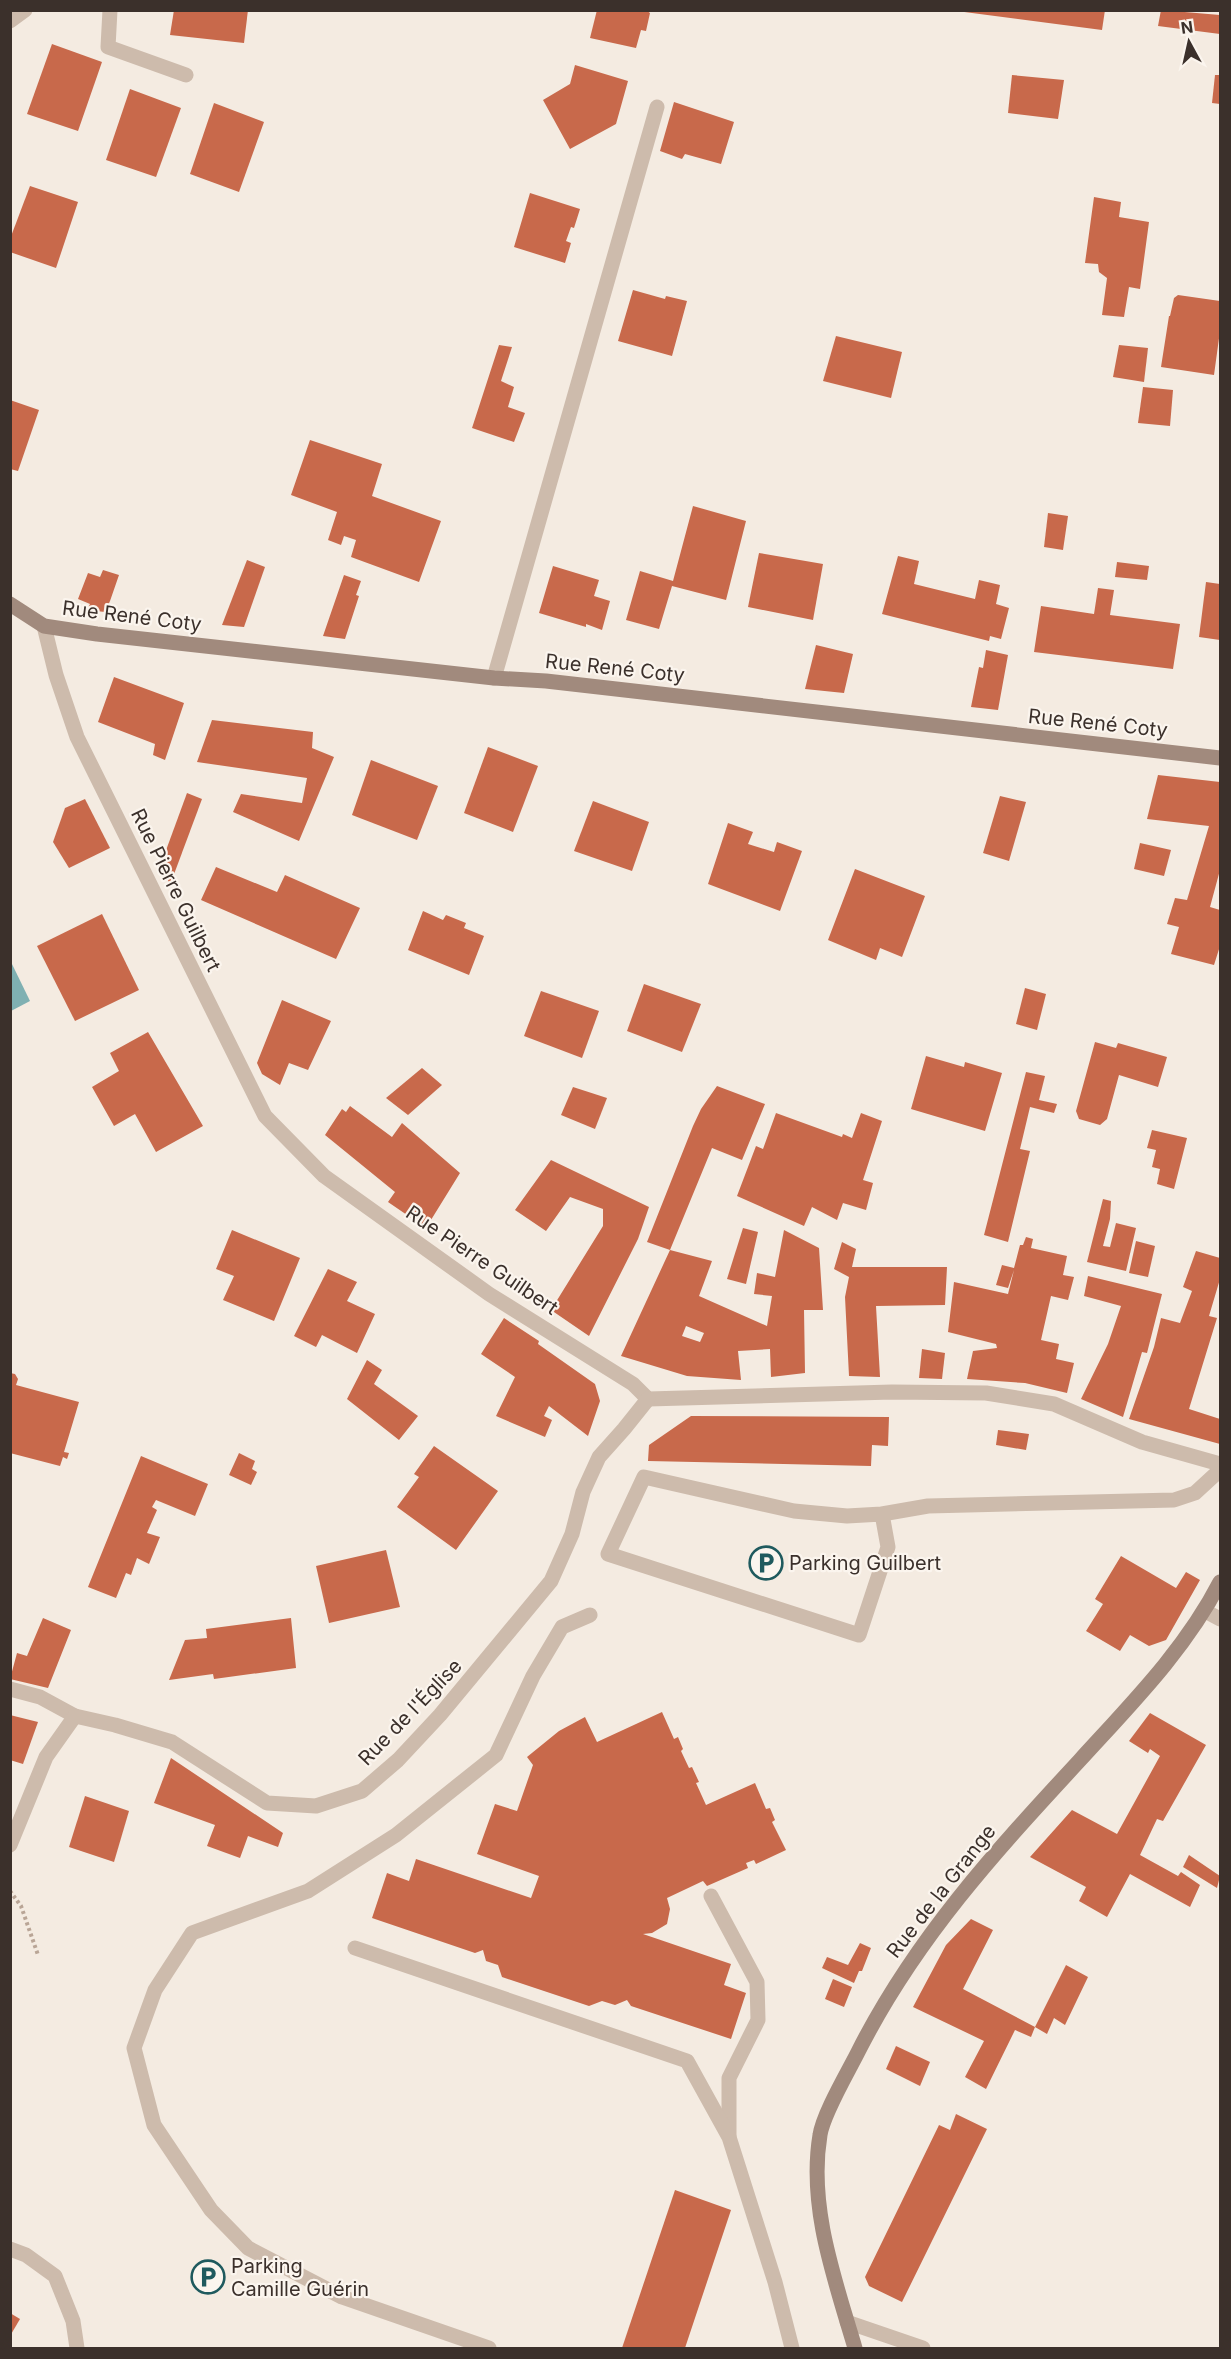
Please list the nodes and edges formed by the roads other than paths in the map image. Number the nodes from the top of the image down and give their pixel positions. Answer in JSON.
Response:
{"nodes":[{"id":1,"x":25,"y":10,"type":"edge"},
{"id":2,"x":110,"y":10,"type":"edge"},
{"id":3,"x":10,"y":21,"type":"edge"},
{"id":4,"x":186,"y":75,"type":"dead end"},
{"id":5,"x":657,"y":107,"type":"dead end"},
{"id":6,"x":10,"y":604,"type":"edge"},
{"id":7,"x":44,"y":626,"type":"junction"},
{"id":8,"x":494,"y":678,"type":"junction"},
{"id":9,"x":1221,"y":758,"type":"edge"},
{"id":10,"x":648,"y":1399,"type":"junction"},
{"id":11,"x":1221,"y":1464,"type":"edge"},
{"id":12,"x":1221,"y":1470,"type":"edge"},
{"id":13,"x":882,"y":1514,"type":"junction"},
{"id":14,"x":1221,"y":1582,"type":"edge"},
{"id":15,"x":1205,"y":1611,"type":"junction"},
{"id":16,"x":590,"y":1616,"type":"dead end"},
{"id":17,"x":1221,"y":1619,"type":"edge"},
{"id":18,"x":10,"y":1689,"type":"edge"},
{"id":19,"x":75,"y":1716,"type":"junction"},
{"id":20,"x":10,"y":1845,"type":"edge"},
{"id":21,"x":711,"y":1896,"type":"dead end"},
{"id":22,"x":355,"y":1948,"type":"dead end"},
{"id":23,"x":729,"y":2137,"type":"junction"},
{"id":24,"x":10,"y":2249,"type":"edge"},
{"id":25,"x":847,"y":2322,"type":"junction"},
{"id":26,"x":77,"y":2349,"type":"edge"},
{"id":27,"x":489,"y":2349,"type":"edge"},
{"id":28,"x":792,"y":2349,"type":"edge"},
{"id":29,"x":855,"y":2349,"type":"edge"},
{"id":30,"x":922,"y":2349,"type":"edge"}],
"edges":[{"from":1,"to":3,"type":"street"},
{"from":2,"to":4,"type":"street"},
{"from":5,"to":8,"type":"street"},
{"from":6,"to":7,"type":"street","name":"Rue René Coty"},
{"from":7,"to":8,"type":"street","name":"Rue René Coty"},
{"from":7,"to":10,"type":"street","name":"Rue Pierre Guilbert"},
{"from":8,"to":9,"type":"street","name":"Rue René Coty"},
{"from":10,"to":11,"type":"street"},
{"from":10,"to":19,"type":"street","name":"Rue de l'Église"},
{"from":12,"to":13,"type":"street"},
{"from":13,"to":13,"type":"street"},
{"from":14,"to":15,"type":"street","name":"Rue de la Grange"},
{"from":15,"to":17,"type":"street"},
{"from":15,"to":25,"type":"street","name":"Rue de la Grange"},
{"from":16,"to":27,"type":"street"},
{"from":18,"to":19,"type":"street","name":"Rue de l'Église"},
{"from":19,"to":20,"type":"street"},
{"from":21,"to":23,"type":"street"},
{"from":22,"to":23,"type":"street"},
{"from":23,"to":28,"type":"street"},
{"from":24,"to":26,"type":"street"},
{"from":25,"to":29,"type":"street","name":"Rue de la Grange"},
{"from":25,"to":30,"type":"street"}]}
